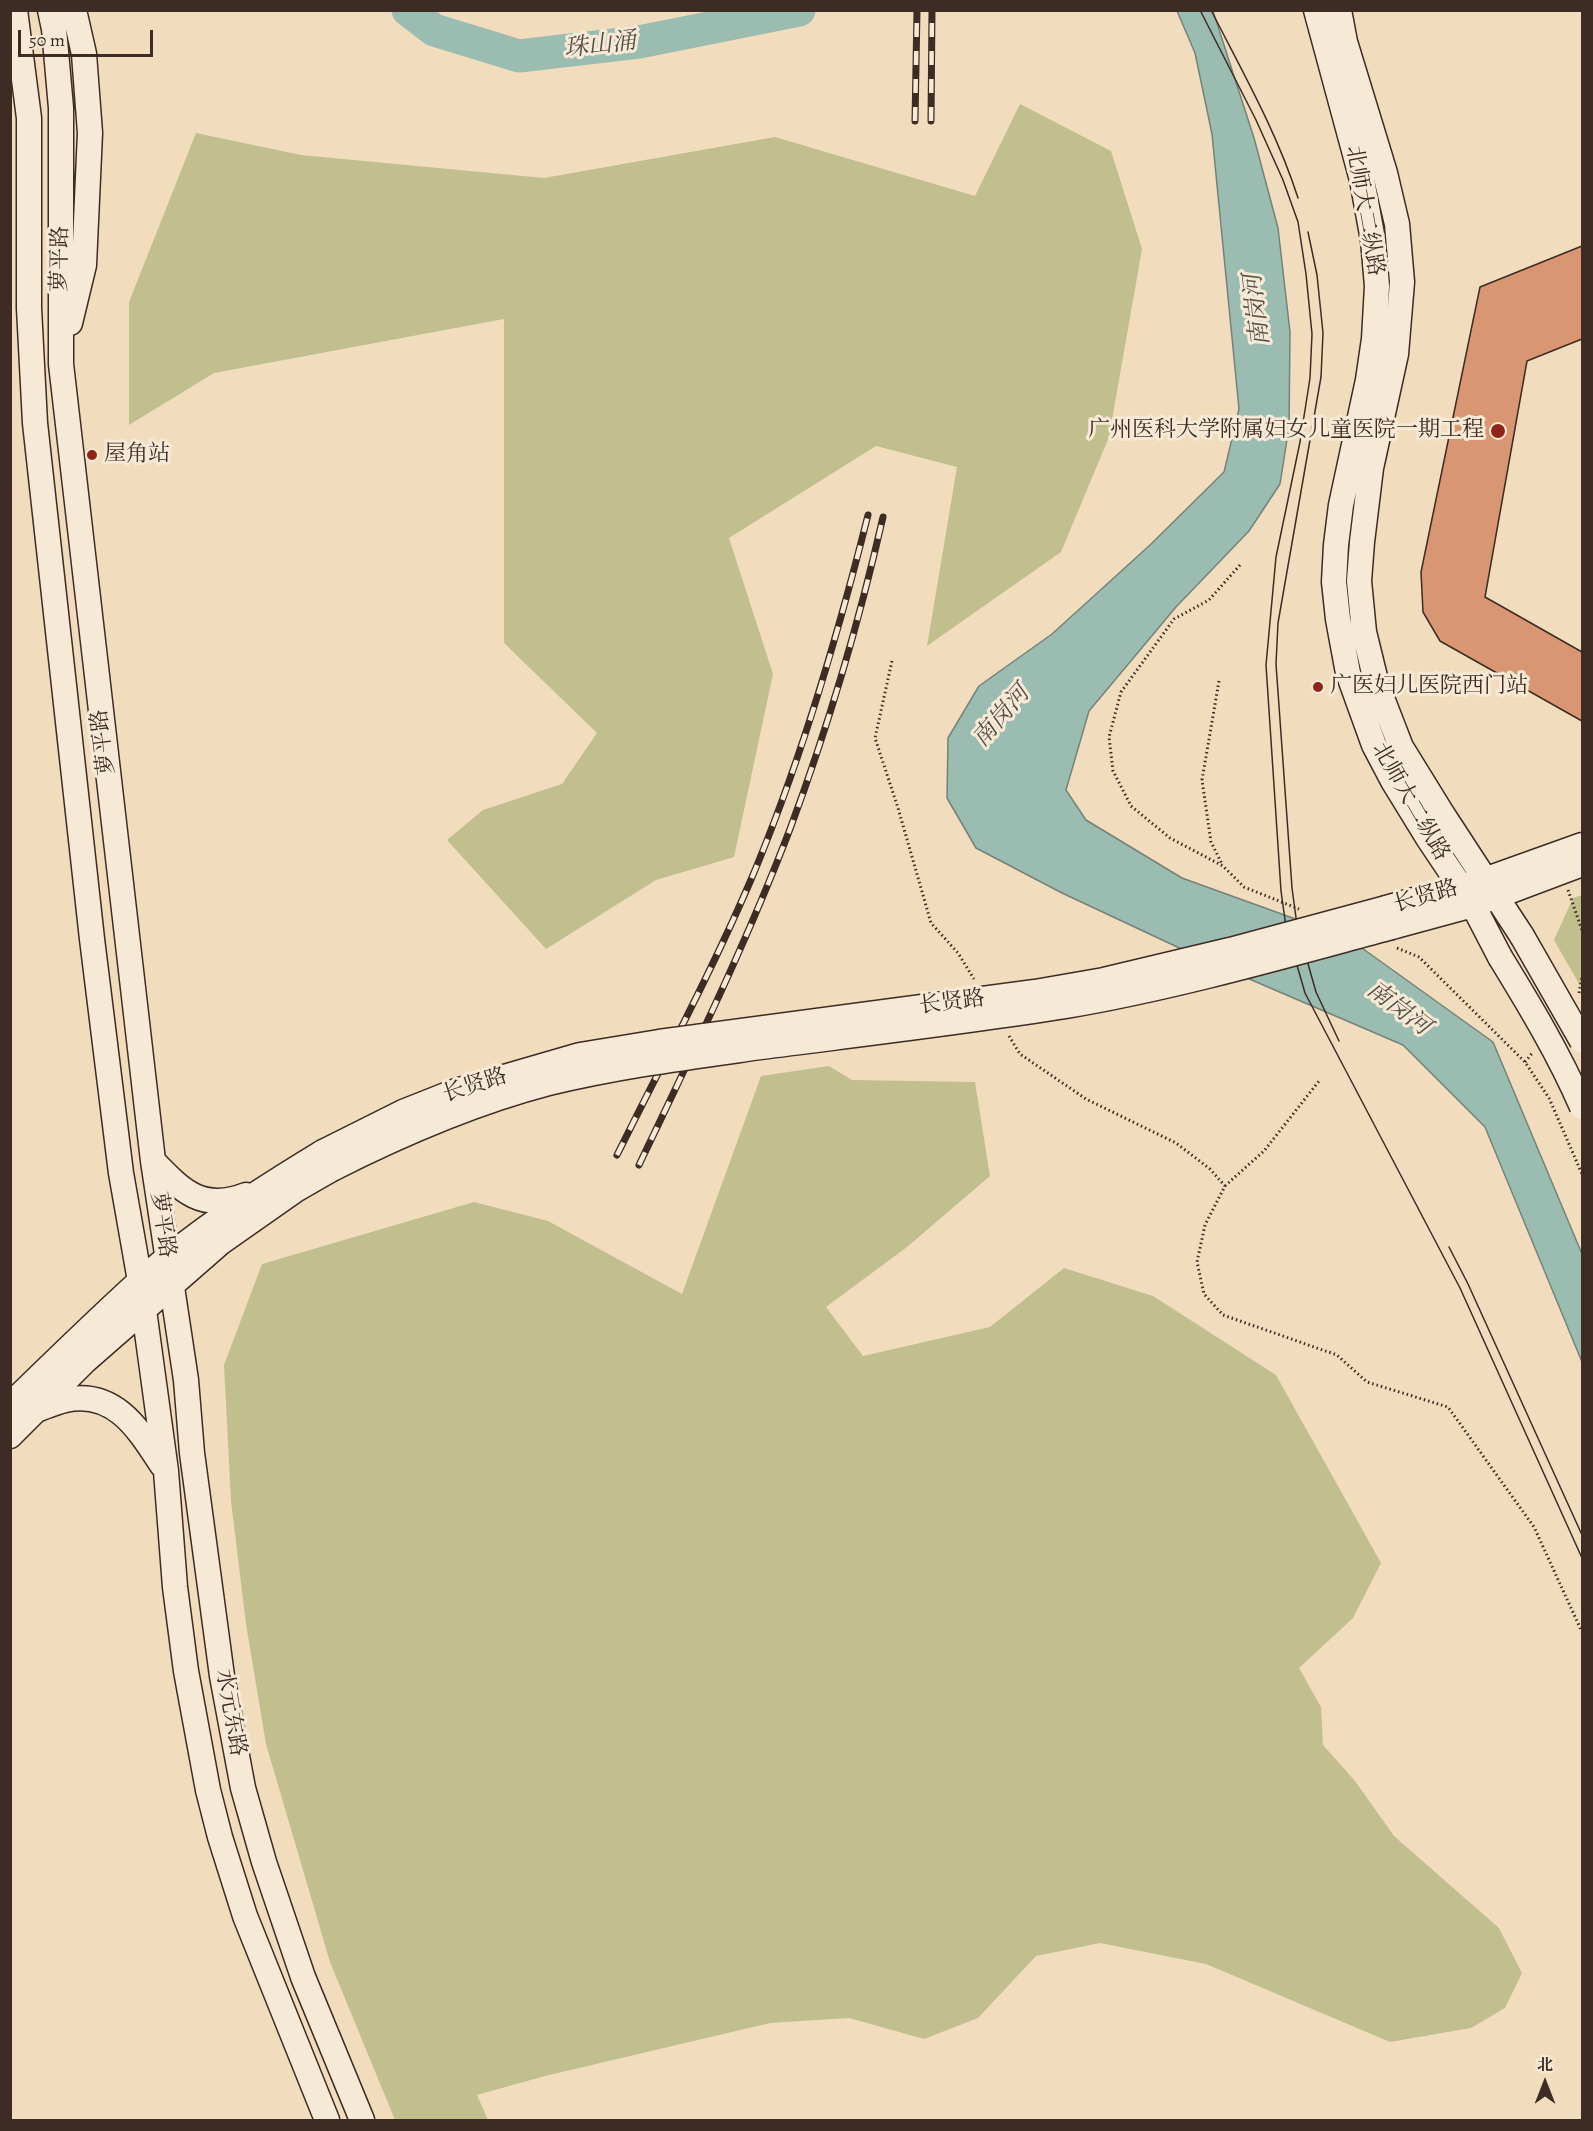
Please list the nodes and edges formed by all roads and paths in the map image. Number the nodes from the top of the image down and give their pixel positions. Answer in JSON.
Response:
{"nodes":[{"id":1,"x":15,"y":10,"type":"edge"},
{"id":2,"x":50,"y":10,"type":"edge"},
{"id":3,"x":74,"y":10,"type":"edge"},
{"id":4,"x":1316,"y":10,"type":"edge"},
{"id":5,"x":1339,"y":10,"type":"edge"},
{"id":6,"x":61,"y":363,"type":"junction"},
{"id":7,"x":1240,"y":565,"type":"dead end"},
{"id":8,"x":892,"y":661,"type":"dead end"},
{"id":9,"x":1219,"y":681,"type":"dead end"},
{"id":10,"x":1582,"y":845,"type":"edge"},
{"id":11,"x":1222,"y":866,"type":"junction"},
{"id":12,"x":1572,"y":868,"type":"edge"},
{"id":13,"x":1492,"y":888,"type":"junction"},
{"id":14,"x":1467,"y":896,"type":"junction"},
{"id":15,"x":1299,"y":909,"type":"dead end"},
{"id":16,"x":1392,"y":928,"type":"junction"},
{"id":17,"x":1582,"y":930,"type":"edge"},
{"id":18,"x":977,"y":983,"type":"dead end"},
{"id":19,"x":1008,"y":1034,"type":"dead end"},
{"id":20,"x":1582,"y":1041,"type":"edge"},
{"id":21,"x":1319,"y":1081,"type":"dead end"},
{"id":22,"x":1582,"y":1107,"type":"edge"},
{"id":23,"x":153,"y":1161,"type":"junction"},
{"id":24,"x":327,"y":1161,"type":"junction"},
{"id":25,"x":1582,"y":1174,"type":"edge"},
{"id":26,"x":1225,"y":1186,"type":"junction"},
{"id":27,"x":264,"y":1187,"type":"junction"},
{"id":28,"x":167,"y":1259,"type":"junction"},
{"id":29,"x":140,"y":1281,"type":"junction"},
{"id":30,"x":171,"y":1288,"type":"junction"},
{"id":31,"x":144,"y":1310,"type":"junction"},
{"id":32,"x":67,"y":1351,"type":"junction"},
{"id":33,"x":10,"y":1396,"type":"edge"},
{"id":34,"x":22,"y":1408,"type":"edge"},
{"id":35,"x":10,"y":1436,"type":"edge"},
{"id":36,"x":10,"y":1442,"type":"edge"},
{"id":37,"x":166,"y":1472,"type":"junction"},
{"id":38,"x":1582,"y":1632,"type":"edge"},
{"id":39,"x":327,"y":2121,"type":"edge"},
{"id":40,"x":362,"y":2121,"type":"edge"}],
"edges":[{"from":1,"to":29,"type":"main road","name":"萝平路"},
{"from":2,"to":6,"type":"main road","name":"萝平路"},
{"from":3,"to":6,"type":"main road"},
{"from":4,"to":14,"type":"main road","name":"北师大二纵路"},
{"from":5,"to":13,"type":"main road","name":"北师大二纵路"},
{"from":6,"to":23,"type":"main road","name":"萝平路"},
{"from":7,"to":11,"type":"path"},
{"from":8,"to":18,"type":"path"},
{"from":9,"to":11,"type":"path"},
{"from":10,"to":13,"type":"main road","name":"长贤路"},
{"from":11,"to":15,"type":"path"},
{"from":12,"to":13,"type":"main road","name":"长贤路"},
{"from":12,"to":17,"type":"path"},
{"from":13,"to":14,"type":"main road","name":"长贤路"},
{"from":13,"to":20,"type":"main road","name":"北师大二纵路","bridge":true},
{"from":14,"to":16,"type":"main road","name":"长贤路"},
{"from":14,"to":22,"type":"main road","name":"北师大二纵路","bridge":true},
{"from":16,"to":24,"type":"main road","name":"长贤路","bridge":true},
{"from":16,"to":25,"type":"path"},
{"from":19,"to":26,"type":"path"},
{"from":21,"to":26,"type":"path"},
{"from":23,"to":27,"type":"main road"},
{"from":23,"to":28,"type":"main road","name":"萝平路"},
{"from":24,"to":27,"type":"main road"},
{"from":24,"to":30,"type":"main road"},
{"from":26,"to":38,"type":"path"},
{"from":27,"to":28,"type":"main road"},
{"from":28,"to":29,"type":"main road"},
{"from":28,"to":30,"type":"main road","name":"萝平路"},
{"from":29,"to":31,"type":"main road","name":"水元东路"},
{"from":29,"to":32,"type":"main road","name":"萝平路"},
{"from":30,"to":31,"type":"main road","name":"萝平路"},
{"from":30,"to":40,"type":"main road","name":"水元东路"},
{"from":31,"to":34,"type":"main road","name":"萝平路"},
{"from":31,"to":37,"type":"main road","name":"水元东路"},
{"from":32,"to":33,"type":"main road","name":"萝平路"},
{"from":32,"to":34,"type":"main road","name":"萝平路"},
{"from":34,"to":35,"type":"main road","name":"萝平路"},
{"from":34,"to":36,"type":"main road","name":"萝平路"},
{"from":34,"to":37,"type":"main road"},
{"from":37,"to":39,"type":"main road","name":"水元东路"}]}
